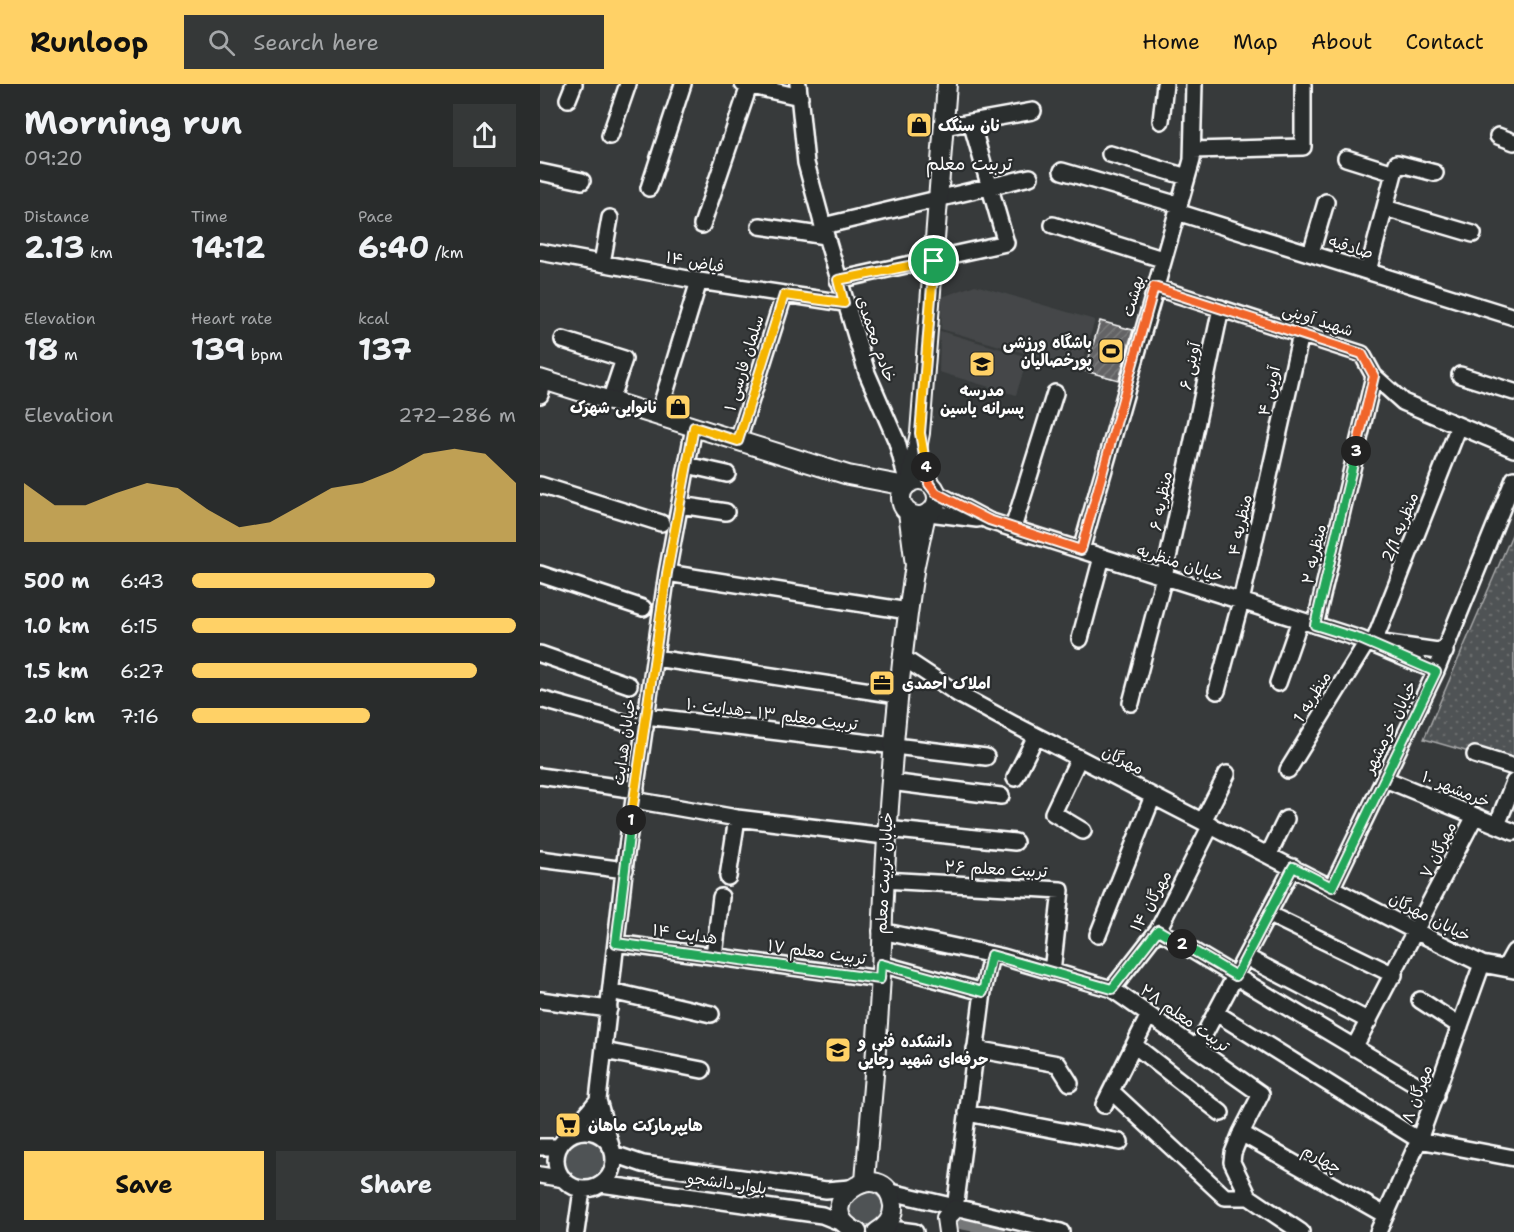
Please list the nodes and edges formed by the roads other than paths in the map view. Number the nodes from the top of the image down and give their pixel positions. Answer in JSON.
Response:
{"nodes":[{"id":1,"x":574,"y":84,"type":"edge"},
{"id":2,"x":628,"y":84,"type":"edge"},
{"id":3,"x":683,"y":84,"type":"edge"},
{"id":4,"x":947,"y":84,"type":"edge"},
{"id":5,"x":1165,"y":84,"type":"edge"},
{"id":6,"x":1194,"y":84,"type":"edge"},
{"id":7,"x":1303,"y":84,"type":"edge"},
{"id":8,"x":746,"y":85,"type":"edge"},
{"id":9,"x":799,"y":90,"type":"edge"},
{"id":10,"x":568,"y":99,"type":"dead end"},
{"id":11,"x":1033,"y":111,"type":"dead end"},
{"id":12,"x":1161,"y":121,"type":"dead end"},
{"id":13,"x":971,"y":122,"type":"junction"},
{"id":14,"x":943,"y":127,"type":"junction"},
{"id":15,"x":610,"y":136,"type":"dead end"},
{"id":16,"x":1498,"y":136,"type":"dead end"},
{"id":17,"x":1514,"y":142,"type":"edge"},
{"id":18,"x":1193,"y":150,"type":"junction"},
{"id":19,"x":1110,"y":154,"type":"dead end"},
{"id":20,"x":1346,"y":158,"type":"dead end"},
{"id":21,"x":1062,"y":171,"type":"dead end"},
{"id":22,"x":540,"y":172,"type":"edge"},
{"id":23,"x":1395,"y":173,"type":"junction"},
{"id":24,"x":1435,"y":173,"type":"dead end"},
{"id":25,"x":1030,"y":177,"type":"dead end"},
{"id":26,"x":1187,"y":177,"type":"junction"},
{"id":27,"x":582,"y":181,"type":"dead end"},
{"id":28,"x":990,"y":186,"type":"junction"},
{"id":29,"x":649,"y":189,"type":"dead end"},
{"id":30,"x":938,"y":198,"type":"junction"},
{"id":31,"x":1326,"y":202,"type":"dead end"},
{"id":32,"x":1178,"y":208,"type":"junction"},
{"id":33,"x":1385,"y":208,"type":"junction"},
{"id":34,"x":610,"y":218,"type":"dead end"},
{"id":35,"x":702,"y":225,"type":"dead end"},
{"id":36,"x":1053,"y":225,"type":"dead end"},
{"id":37,"x":760,"y":226,"type":"dead end"},
{"id":38,"x":824,"y":231,"type":"junction"},
{"id":39,"x":1473,"y":234,"type":"dead end"},
{"id":40,"x":540,"y":252,"type":"edge"},
{"id":41,"x":1311,"y":253,"type":"junction"},
{"id":42,"x":1162,"y":259,"type":"junction"},
{"id":43,"x":934,"y":261,"type":"junction"},
{"id":44,"x":602,"y":263,"type":"junction"},
{"id":45,"x":1368,"y":271,"type":"junction"},
{"id":46,"x":838,"y":280,"type":"junction"},
{"id":47,"x":699,"y":282,"type":"junction"},
{"id":48,"x":1154,"y":287,"type":"junction"},
{"id":49,"x":784,"y":295,"type":"junction"},
{"id":50,"x":844,"y":303,"type":"junction"},
{"id":51,"x":1221,"y":308,"type":"junction"},
{"id":52,"x":1514,"y":316,"type":"edge"},
{"id":53,"x":1301,"y":334,"type":"junction"},
{"id":54,"x":563,"y":340,"type":"dead end"},
{"id":55,"x":1460,"y":375,"type":"dead end"},
{"id":56,"x":1374,"y":376,"type":"junction"},
{"id":57,"x":541,"y":385,"type":"edge"},
{"id":58,"x":1514,"y":392,"type":"edge"},
{"id":59,"x":1055,"y":393,"type":"dead end"},
{"id":60,"x":610,"y":401,"type":"junction"},
{"id":61,"x":658,"y":416,"type":"junction"},
{"id":62,"x":1459,"y":426,"type":"junction"},
{"id":63,"x":694,"y":427,"type":"junction"},
{"id":64,"x":1194,"y":432,"type":"joint"},
{"id":65,"x":920,"y":433,"type":"junction"},
{"id":66,"x":738,"y":441,"type":"junction"},
{"id":67,"x":1514,"y":449,"type":"edge"},
{"id":68,"x":1273,"y":456,"type":"joint"},
{"id":69,"x":687,"y":465,"type":"junction"},
{"id":70,"x":727,"y":474,"type":"dead end"},
{"id":71,"x":1514,"y":480,"type":"edge"},
{"id":72,"x":540,"y":484,"type":"edge"},
{"id":73,"x":932,"y":489,"type":"junction"},
{"id":74,"x":907,"y":494,"type":"junction"},
{"id":75,"x":680,"y":505,"type":"junction"},
{"id":76,"x":726,"y":512,"type":"dead end"},
{"id":77,"x":927,"y":513,"type":"junction"},
{"id":78,"x":989,"y":520,"type":"junction"},
{"id":79,"x":661,"y":523,"type":"dead end"},
{"id":80,"x":1013,"y":528,"type":"junction"},
{"id":81,"x":1081,"y":550,"type":"junction"},
{"id":82,"x":1102,"y":557,"type":"junction"},
{"id":83,"x":915,"y":565,"type":"junction"},
{"id":84,"x":667,"y":573,"type":"junction"},
{"id":85,"x":540,"y":574,"type":"edge"},
{"id":86,"x":1164,"y":577,"type":"junction"},
{"id":87,"x":1241,"y":602,"type":"junction"},
{"id":88,"x":643,"y":608,"type":"dead end"},
{"id":89,"x":908,"y":611,"type":"junction"},
{"id":90,"x":1300,"y":620,"type":"junction"},
{"id":91,"x":1315,"y":625,"type":"junction"},
{"id":92,"x":1080,"y":639,"type":"dead end"},
{"id":93,"x":1367,"y":641,"type":"junction"},
{"id":94,"x":1445,"y":652,"type":"junction"},
{"id":95,"x":540,"y":654,"type":"edge"},
{"id":96,"x":902,"y":657,"type":"junction"},
{"id":97,"x":655,"y":658,"type":"junction"},
{"id":98,"x":1436,"y":672,"type":"junction"},
{"id":99,"x":1278,"y":683,"type":"dead end"},
{"id":100,"x":629,"y":685,"type":"dead end"},
{"id":101,"x":1217,"y":691,"type":"dead end"},
{"id":102,"x":897,"y":695,"type":"junction"},
{"id":103,"x":540,"y":699,"type":"edge"},
{"id":104,"x":1131,"y":703,"type":"dead end"},
{"id":105,"x":645,"y":722,"type":"junction"},
{"id":106,"x":1036,"y":736,"type":"junction"},
{"id":107,"x":893,"y":747,"type":"junction"},
{"id":108,"x":1475,"y":755,"type":"dead end"},
{"id":109,"x":986,"y":757,"type":"dead end"},
{"id":110,"x":1079,"y":758,"type":"junction"},
{"id":111,"x":1514,"y":767,"type":"edge"},
{"id":112,"x":1288,"y":770,"type":"dead end"},
{"id":113,"x":1227,"y":774,"type":"dead end"},
{"id":114,"x":540,"y":776,"type":"edge"},
{"id":115,"x":1015,"y":778,"type":"dead end"},
{"id":116,"x":1385,"y":779,"type":"junction"},
{"id":117,"x":890,"y":782,"type":"junction"},
{"id":118,"x":1514,"y":782,"type":"edge"},
{"id":119,"x":635,"y":795,"type":"junction"},
{"id":120,"x":1001,"y":796,"type":"dead end"},
{"id":121,"x":1153,"y":796,"type":"junction"},
{"id":122,"x":1475,"y":816,"type":"junction"},
{"id":123,"x":737,"y":818,"type":"junction"},
{"id":124,"x":1286,"y":819,"type":"dead end"},
{"id":125,"x":1207,"y":823,"type":"junction"},
{"id":126,"x":1497,"y":825,"type":"junction"},
{"id":127,"x":1083,"y":831,"type":"dead end"},
{"id":128,"x":885,"y":832,"type":"junction"},
{"id":129,"x":1514,"y":832,"type":"edge"},
{"id":130,"x":1015,"y":842,"type":"dead end"},
{"id":131,"x":1269,"y":854,"type":"junction"},
{"id":132,"x":540,"y":859,"type":"edge"},
{"id":133,"x":1293,"y":867,"type":"junction"},
{"id":134,"x":625,"y":870,"type":"junction"},
{"id":135,"x":729,"y":877,"type":"dead end"},
{"id":136,"x":883,"y":880,"type":"junction"},
{"id":137,"x":1332,"y":887,"type":"junction"},
{"id":138,"x":721,"y":897,"type":"dead end"},
{"id":139,"x":1268,"y":914,"type":"junction"},
{"id":140,"x":1158,"y":930,"type":"junction"},
{"id":141,"x":881,"y":931,"type":"junction"},
{"id":142,"x":1417,"y":932,"type":"junction"},
{"id":143,"x":1098,"y":935,"type":"dead end"},
{"id":144,"x":616,"y":943,"type":"junction"},
{"id":145,"x":1514,"y":952,"type":"edge"},
{"id":146,"x":991,"y":955,"type":"junction"},
{"id":147,"x":714,"y":956,"type":"junction"},
{"id":148,"x":1246,"y":957,"type":"junction"},
{"id":149,"x":749,"y":961,"type":"joint"},
{"id":150,"x":1482,"y":964,"type":"junction"},
{"id":151,"x":1510,"y":969,"type":"edge"},
{"id":152,"x":881,"y":971,"type":"junction"},
{"id":153,"x":1052,"y":972,"type":"junction"},
{"id":154,"x":1394,"y":975,"type":"junction"},
{"id":155,"x":1236,"y":976,"type":"junction"},
{"id":156,"x":1112,"y":989,"type":"junction"},
{"id":157,"x":611,"y":991,"type":"junction"},
{"id":158,"x":983,"y":992,"type":"junction"},
{"id":159,"x":540,"y":1000,"type":"edge"},
{"id":160,"x":1420,"y":1000,"type":"dead end"},
{"id":161,"x":609,"y":1009,"type":"junction"},
{"id":162,"x":1216,"y":1013,"type":"junction"},
{"id":163,"x":711,"y":1014,"type":"dead end"},
{"id":164,"x":1149,"y":1015,"type":"junction"},
{"id":165,"x":1369,"y":1021,"type":"junction"},
{"id":166,"x":1460,"y":1026,"type":"junction"},
{"id":167,"x":1134,"y":1044,"type":"junction"},
{"id":168,"x":975,"y":1048,"type":"junction"},
{"id":169,"x":1197,"y":1048,"type":"junction"},
{"id":170,"x":1354,"y":1048,"type":"junction"},
{"id":171,"x":604,"y":1051,"type":"junction"},
{"id":172,"x":702,"y":1070,"type":"dead end"},
{"id":173,"x":1070,"y":1083,"type":"dead end"},
{"id":174,"x":1111,"y":1090,"type":"junction"},
{"id":175,"x":1436,"y":1095,"type":"junction"},
{"id":176,"x":598,"y":1100,"type":"junction"},
{"id":177,"x":1104,"y":1105,"type":"dead end"},
{"id":178,"x":967,"y":1113,"type":"junction"},
{"id":179,"x":1221,"y":1113,"type":"dead end"},
{"id":180,"x":1241,"y":1133,"type":"junction"},
{"id":181,"x":570,"y":1134,"type":"junction"},
{"id":182,"x":1419,"y":1140,"type":"junction"},
{"id":183,"x":1120,"y":1142,"type":"dead end"},
{"id":184,"x":540,"y":1147,"type":"edge"},
{"id":185,"x":559,"y":1147,"type":"junction"},
{"id":186,"x":613,"y":1150,"type":"junction"},
{"id":187,"x":1514,"y":1158,"type":"edge"},
{"id":188,"x":540,"y":1175,"type":"edge"},
{"id":189,"x":564,"y":1179,"type":"junction"},
{"id":190,"x":601,"y":1184,"type":"junction"},
{"id":191,"x":858,"y":1185,"type":"junction"},
{"id":192,"x":582,"y":1190,"type":"junction"},
{"id":193,"x":887,"y":1191,"type":"junction"},
{"id":194,"x":1249,"y":1197,"type":"junction"},
{"id":195,"x":955,"y":1209,"type":"junction"},
{"id":196,"x":1385,"y":1215,"type":"junction"},
{"id":197,"x":852,"y":1228,"type":"edge"},
{"id":198,"x":880,"y":1231,"type":"edge"},
{"id":199,"x":576,"y":1232,"type":"edge"},
{"id":200,"x":915,"y":1232,"type":"edge"},
{"id":201,"x":948,"y":1232,"type":"edge"},
{"id":202,"x":1061,"y":1232,"type":"edge"},
{"id":203,"x":1301,"y":1232,"type":"edge"},
{"id":204,"x":1378,"y":1232,"type":"edge"}],
"edges":[{"from":1,"to":10,"type":"street"},
{"from":2,"to":15,"type":"street"},
{"from":3,"to":29,"type":"street"},
{"from":4,"to":14,"type":"main road"},
{"from":5,"to":12,"type":"street"},
{"from":6,"to":18,"type":"street","name":"بهشت"},
{"from":7,"to":18,"type":"street"},
{"from":8,"to":9,"type":"street"},
{"from":8,"to":35,"type":"street"},
{"from":9,"to":38,"type":"street","name":"خادم محمدی"},
{"from":11,"to":13,"type":"street"},
{"from":13,"to":14,"type":"street"},
{"from":13,"to":28,"type":"street"},
{"from":14,"to":30,"type":"main road"},
{"from":16,"to":17,"type":"street"},
{"from":18,"to":26,"type":"street","name":"بهشت"},
{"from":19,"to":26,"type":"street"},
{"from":20,"to":23,"type":"street"},
{"from":21,"to":32,"type":"street","name":"صادقیه"},
{"from":22,"to":27,"type":"street"},
{"from":23,"to":24,"type":"street"},
{"from":23,"to":33,"type":"street"},
{"from":25,"to":28,"type":"street"},
{"from":26,"to":32,"type":"street","name":"بهشت"},
{"from":28,"to":30,"type":"street"},
{"from":28,"to":43,"type":"street"},
{"from":30,"to":38,"type":"street"},
{"from":30,"to":43,"type":"main road"},
{"from":31,"to":41,"type":"street"},
{"from":32,"to":41,"type":"street","name":"صادقیه"},
{"from":32,"to":42,"type":"street","name":"بهشت"},
{"from":33,"to":39,"type":"street"},
{"from":33,"to":45,"type":"street"},
{"from":34,"to":44,"type":"street"},
{"from":36,"to":42,"type":"street"},
{"from":37,"to":38,"type":"street"},
{"from":38,"to":46,"type":"street","name":"خادم محمدی"},
{"from":40,"to":44,"type":"street","name":"فیاض ۱۴"},
{"from":41,"to":45,"type":"street","name":"صادقیه"},
{"from":42,"to":48,"type":"street","name":"بهشت"},
{"from":43,"to":46,"type":"street"},
{"from":43,"to":65,"type":"main road"},
{"from":44,"to":47,"type":"street","name":"فیاض ۱۴"},
{"from":45,"to":52,"type":"street","name":"صادقیه"},
{"from":46,"to":50,"type":"street","name":"خادم محمدی"},
{"from":47,"to":49,"type":"street","name":"فیاض ۱۴"},
{"from":47,"to":61,"type":"street"},
{"from":48,"to":51,"type":"street","name":"شهید آوینی"},
{"from":48,"to":81,"type":"street","name":"بهشت"},
{"from":49,"to":50,"type":"street","name":"فیاض ۱۴"},
{"from":49,"to":66,"type":"street","name":"سلمان فارسی ۱"},
{"from":50,"to":74,"type":"street","name":"خادم محمدی"},
{"from":51,"to":53,"type":"street","name":"شهید آوینی"},
{"from":51,"to":64,"type":"street","name":"آوینی ۶"},
{"from":53,"to":56,"type":"street","name":"شهید آوینی"},
{"from":53,"to":68,"type":"street","name":"آوینی ۴"},
{"from":54,"to":60,"type":"street"},
{"from":55,"to":58,"type":"street"},
{"from":56,"to":62,"type":"street","name":"شهید آوینی"},
{"from":56,"to":91,"type":"street","name":"منظریه ۲"},
{"from":57,"to":60,"type":"main road"},
{"from":59,"to":80,"type":"street"},
{"from":60,"to":61,"type":"main road"},
{"from":61,"to":63,"type":"main road"},
{"from":62,"to":67,"type":"street","name":"شهید آوینی"},
{"from":62,"to":93,"type":"street","name":"منظریه 2/1"},
{"from":63,"to":66,"type":"main road"},
{"from":63,"to":69,"type":"street","name":"خیابان هدایت"},
{"from":64,"to":86,"type":"street","name":"منظریه ۶"},
{"from":65,"to":73,"type":"main road"},
{"from":65,"to":74,"type":"main road"},
{"from":66,"to":74,"type":"main road"},
{"from":68,"to":87,"type":"street","name":"منظریه ۴"},
{"from":69,"to":70,"type":"street"},
{"from":69,"to":75,"type":"street","name":"خیابان هدایت"},
{"from":71,"to":94,"type":"street","name":"خیابان خرمشهر"},
{"from":72,"to":79,"type":"street"},
{"from":73,"to":74,"type":"main road"},
{"from":73,"to":77,"type":"main road"},
{"from":73,"to":78,"type":"street"},
{"from":74,"to":77,"type":"main road"},
{"from":74,"to":83,"type":"main road"},
{"from":75,"to":76,"type":"street"},
{"from":75,"to":84,"type":"street","name":"خیابان هدایت"},
{"from":77,"to":78,"type":"street"},
{"from":77,"to":83,"type":"main road"},
{"from":78,"to":80,"type":"street","name":"خیابان منظریه"},
{"from":80,"to":81,"type":"street","name":"خیابان منظریه"},
{"from":81,"to":82,"type":"street","name":"خیابان منظریه"},
{"from":82,"to":86,"type":"street","name":"خیابان منظریه"},
{"from":82,"to":92,"type":"street"},
{"from":83,"to":89,"type":"main road","name":"خیابان تربیت معلم"},
{"from":84,"to":89,"type":"street"},
{"from":84,"to":97,"type":"street","name":"خیابان هدایت"},
{"from":85,"to":88,"type":"street"},
{"from":86,"to":87,"type":"street","name":"خیابان منظریه"},
{"from":86,"to":104,"type":"street","name":"منظریه ۶"},
{"from":87,"to":90,"type":"street","name":"خیابان منظریه"},
{"from":87,"to":101,"type":"street","name":"منظریه ۴"},
{"from":89,"to":96,"type":"main road","name":"خیابان تربیت معلم"},
{"from":90,"to":91,"type":"street","name":"خیابان منظریه"},
{"from":90,"to":99,"type":"street"},
{"from":91,"to":93,"type":"street","name":"خیابان منظریه"},
{"from":93,"to":94,"type":"street"},
{"from":93,"to":98,"type":"street"},
{"from":93,"to":112,"type":"street","name":"منظریه 1"},
{"from":94,"to":98,"type":"street","name":"خیابان خرمشهر"},
{"from":95,"to":100,"type":"street"},
{"from":96,"to":102,"type":"main road","name":"خیابان تربیت معلم"},
{"from":96,"to":106,"type":"street","name":"مهرگان"},
{"from":97,"to":102,"type":"street"},
{"from":97,"to":105,"type":"street","name":"خیابان هدایت"},
{"from":98,"to":116,"type":"street","name":"خیابان خرمشهر"},
{"from":102,"to":107,"type":"main road","name":"خیابان تربیت معلم"},
{"from":103,"to":105,"type":"street","name":"تربیت معلم ۱۳ -هدایت ۱۰"},
{"from":105,"to":107,"type":"street","name":"تربیت معلم ۱۳ -هدایت ۱۰"},
{"from":105,"to":119,"type":"street","name":"خیابان هدایت"},
{"from":106,"to":110,"type":"street","name":"مهرگان"},
{"from":106,"to":115,"type":"street"},
{"from":107,"to":109,"type":"street","name":"تربیت معلم ۱۳ -هدایت ۱۰"},
{"from":107,"to":117,"type":"main road","name":"خیابان تربیت معلم"},
{"from":108,"to":111,"type":"street"},
{"from":110,"to":121,"type":"street","name":"مهرگان"},
{"from":110,"to":127,"type":"street"},
{"from":113,"to":125,"type":"street","name":"مهرگان ۱۴"},
{"from":114,"to":119,"type":"street"},
{"from":116,"to":122,"type":"street","name":"خرمشهر ۱۰"},
{"from":116,"to":137,"type":"street","name":"خیابان خرمشهر"},
{"from":117,"to":120,"type":"street"},
{"from":117,"to":128,"type":"main road","name":"خیابان تربیت معلم"},
{"from":118,"to":126,"type":"street"},
{"from":119,"to":123,"type":"street"},
{"from":119,"to":134,"type":"street","name":"خیابان هدایت"},
{"from":121,"to":125,"type":"street","name":"مهرگان"},
{"from":121,"to":143,"type":"street"},
{"from":122,"to":126,"type":"street","name":"خرمشهر ۱۰"},
{"from":122,"to":142,"type":"street","name":"مهرگان ۷"},
{"from":123,"to":128,"type":"street"},
{"from":123,"to":135,"type":"street"},
{"from":124,"to":131,"type":"street"},
{"from":125,"to":131,"type":"street","name":"مهرگان"},
{"from":125,"to":140,"type":"street","name":"مهرگان ۱۴"},
{"from":126,"to":129,"type":"street","name":"خرمشهر ۱۰"},
{"from":128,"to":130,"type":"street"},
{"from":128,"to":136,"type":"main road","name":"خیابان تربیت معلم"},
{"from":131,"to":133,"type":"street","name":"مهرگان"},
{"from":132,"to":134,"type":"street"},
{"from":133,"to":137,"type":"street","name":"مهرگان"},
{"from":133,"to":139,"type":"street"},
{"from":134,"to":144,"type":"street","name":"خیابان هدایت"},
{"from":136,"to":141,"type":"main road","name":"خیابان تربیت معلم"},
{"from":136,"to":153,"type":"street","name":"تربیت معلم ۲۶"},
{"from":137,"to":142,"type":"street","name":"خیابان مهرگان"},
{"from":138,"to":147,"type":"street"},
{"from":139,"to":148,"type":"street"},
{"from":139,"to":154,"type":"street"},
{"from":140,"to":155,"type":"street"},
{"from":140,"to":156,"type":"street","name":"مهرگان ۱۴"},
{"from":141,"to":146,"type":"street","name":"تربیت معلم ۲۸"},
{"from":141,"to":152,"type":"main road","name":"خیابان تربیت معلم"},
{"from":142,"to":150,"type":"street","name":"خیابان مهرگان"},
{"from":142,"to":154,"type":"street","name":"مهرگان ۷"},
{"from":144,"to":147,"type":"street","name":"هدایت ۱۴"},
{"from":144,"to":157,"type":"street","name":"خیابان هدایت"},
{"from":145,"to":151,"type":"street"},
{"from":146,"to":153,"type":"street","name":"تربیت معلم ۲۸"},
{"from":146,"to":158,"type":"street"},
{"from":147,"to":149,"type":"street","name":"هدایت ۱۴"},
{"from":148,"to":155,"type":"street"},
{"from":148,"to":165,"type":"street"},
{"from":149,"to":152,"type":"street","name":"تربیت معلم ۱۷"},
{"from":150,"to":151,"type":"street","name":"خیابان مهرگان"},
{"from":150,"to":166,"type":"street","name":"مهرگان ۸"},
{"from":152,"to":158,"type":"street","name":"تربیت معلم ۱۷"},
{"from":152,"to":191,"type":"main road","name":"خیابان تربیت معلم"},
{"from":153,"to":156,"type":"street","name":"تربیت معلم ۲۸"},
{"from":154,"to":165,"type":"street","name":"مهرگان ۷"},
{"from":155,"to":162,"type":"street"},
{"from":155,"to":170,"type":"street"},
{"from":156,"to":164,"type":"street","name":"تربیت معلم ۲۸"},
{"from":157,"to":161,"type":"street","name":"خیابان هدایت"},
{"from":157,"to":163,"type":"street"},
{"from":158,"to":168,"type":"street"},
{"from":159,"to":161,"type":"street"},
{"from":160,"to":166,"type":"street"},
{"from":161,"to":171,"type":"street","name":"خیابان هدایت"},
{"from":162,"to":169,"type":"street"},
{"from":162,"to":182,"type":"street"},
{"from":164,"to":167,"type":"street"},
{"from":164,"to":169,"type":"street","name":"تربیت معلم ۲۸"},
{"from":165,"to":170,"type":"street","name":"مهرگان ۷"},
{"from":166,"to":175,"type":"street","name":"مهرگان ۸"},
{"from":167,"to":174,"type":"street"},
{"from":167,"to":179,"type":"street"},
{"from":168,"to":173,"type":"street"},
{"from":168,"to":178,"type":"street"},
{"from":169,"to":180,"type":"street","name":"تربیت معلم ۲۸"},
{"from":170,"to":175,"type":"street"},
{"from":171,"to":172,"type":"street"},
{"from":171,"to":176,"type":"street","name":"خیابان هدایت"},
{"from":174,"to":177,"type":"street"},
{"from":174,"to":194,"type":"street"},
{"from":175,"to":182,"type":"street","name":"مهرگان ۸"},
{"from":176,"to":181,"type":"street"},
{"from":176,"to":186,"type":"street"},
{"from":178,"to":183,"type":"street"},
{"from":178,"to":195,"type":"street"},
{"from":180,"to":194,"type":"street","name":"تربیت معلم ۲۸"},
{"from":180,"to":196,"type":"street","name":"چهارم"},
{"from":181,"to":185,"type":"street"},
{"from":181,"to":186,"type":"street"},
{"from":182,"to":187,"type":"street"},
{"from":182,"to":196,"type":"street","name":"مهرگان ۸"},
{"from":184,"to":185,"type":"street"},
{"from":185,"to":189,"type":"street"},
{"from":186,"to":190,"type":"street"},
{"from":186,"to":191,"type":"street","name":"بلوار دانشجو"},
{"from":188,"to":189,"type":"street"},
{"from":189,"to":192,"type":"street"},
{"from":190,"to":192,"type":"street"},
{"from":190,"to":197,"type":"street","name":"بلوار دانشجو"},
{"from":191,"to":193,"type":"main road"},
{"from":191,"to":197,"type":"main road","name":"خیابان تربیت معلم"},
{"from":192,"to":199,"type":"street"},
{"from":193,"to":195,"type":"street"},
{"from":193,"to":198,"type":"main road"},
{"from":194,"to":203,"type":"street"},
{"from":195,"to":201,"type":"main road"},
{"from":195,"to":202,"type":"street"},
{"from":196,"to":204,"type":"street","name":"مهرگان ۸"},
{"from":198,"to":200,"type":"street"}]}
